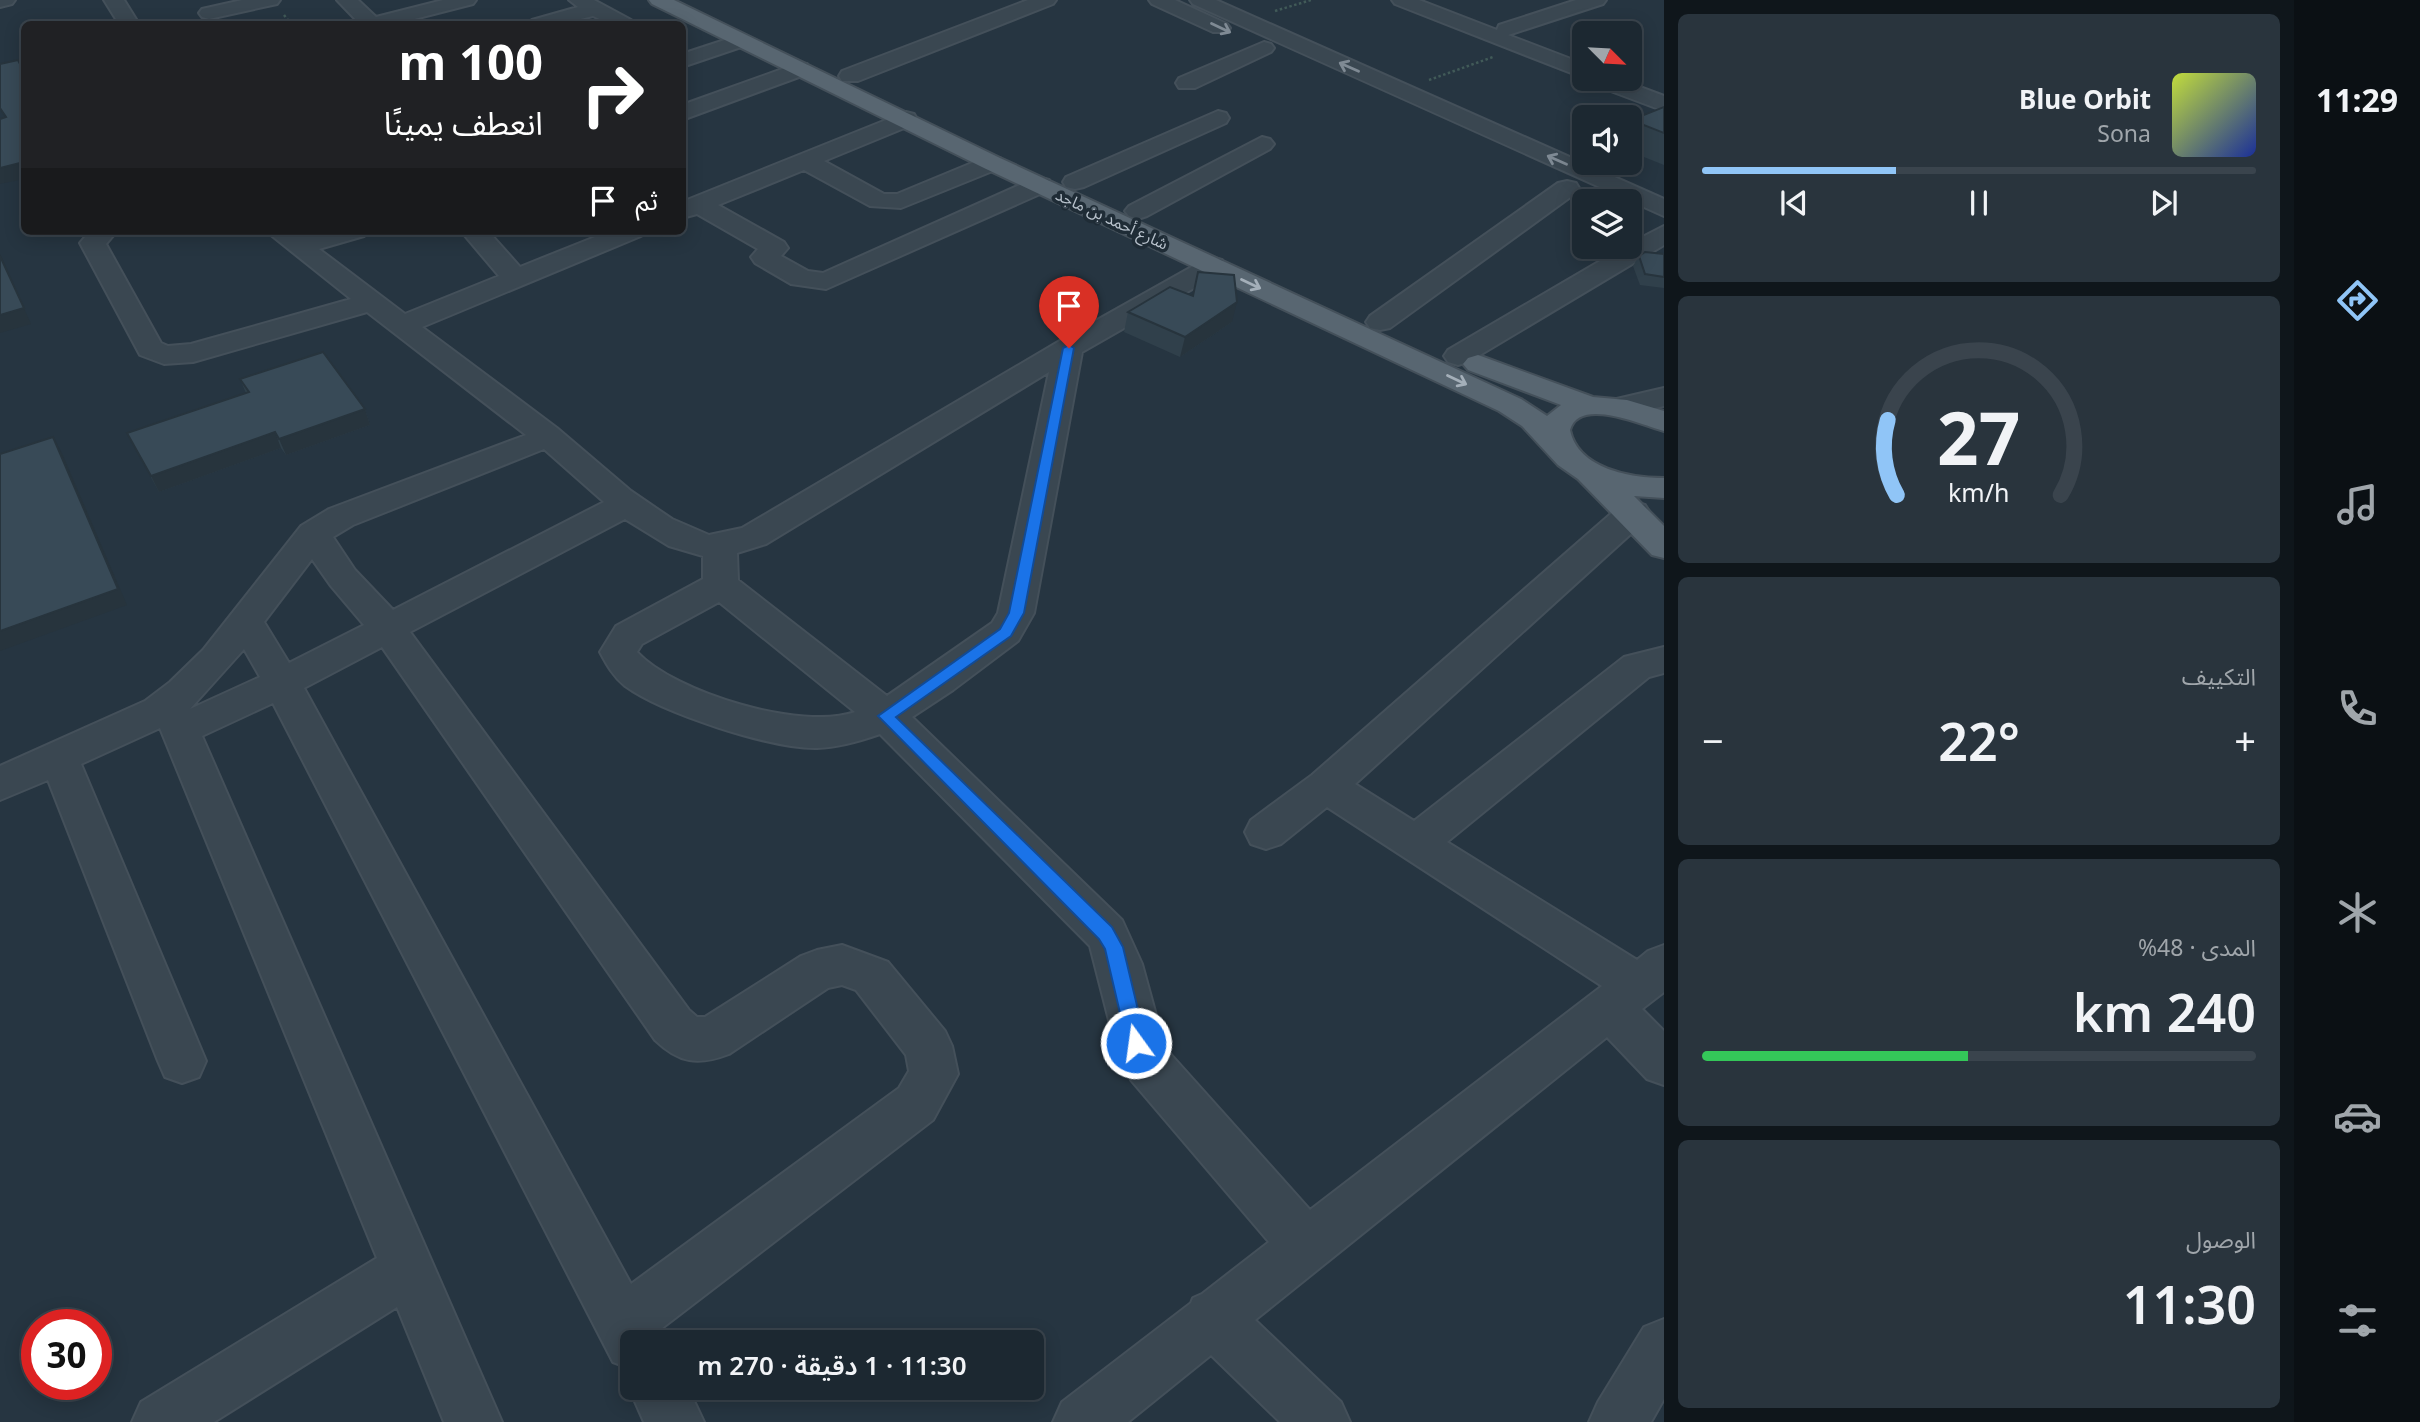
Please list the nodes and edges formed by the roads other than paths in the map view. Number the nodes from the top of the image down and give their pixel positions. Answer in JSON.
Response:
{"nodes":[{"id":1,"x":114,"y":0,"type":"edge"},
{"id":2,"x":270,"y":0,"type":"edge"},
{"id":3,"x":347,"y":0,"type":"edge"},
{"id":4,"x":466,"y":0,"type":"edge"},
{"id":5,"x":659,"y":0,"type":"edge"},
{"id":6,"x":690,"y":0,"type":"edge"},
{"id":7,"x":1046,"y":0,"type":"edge"},
{"id":8,"x":1159,"y":0,"type":"edge"},
{"id":9,"x":1200,"y":0,"type":"edge"},
{"id":10,"x":1402,"y":0,"type":"edge"},
{"id":11,"x":1433,"y":0,"type":"edge"},
{"id":12,"x":1596,"y":0,"type":"edge"},
{"id":13,"x":587,"y":4,"type":"edge"},
{"id":14,"x":208,"y":13,"type":"edge"},
{"id":15,"x":127,"y":21,"type":"edge"},
{"id":16,"x":370,"y":21,"type":"edge"},
{"id":17,"x":385,"y":21,"type":"edge"},
{"id":18,"x":546,"y":21,"type":"edge"},
{"id":19,"x":618,"y":21,"type":"edge"},
{"id":20,"x":1506,"y":29,"type":"junction"},
{"id":21,"x":740,"y":41,"type":"junction"},
{"id":22,"x":1264,"y":48,"type":"junction"},
{"id":23,"x":1572,"y":55,"type":"edge"},
{"id":24,"x":686,"y":58,"type":"edge"},
{"id":25,"x":1572,"y":67,"type":"edge"},
{"id":26,"x":799,"y":69,"type":"junction"},
{"id":27,"x":850,"y":76,"type":"junction"},
{"id":28,"x":1187,"y":83,"type":"dead end"},
{"id":29,"x":1642,"y":84,"type":"edge"},
{"id":30,"x":1642,"y":89,"type":"edge"},
{"id":31,"x":1664,"y":94,"type":"edge"},
{"id":32,"x":686,"y":111,"type":"edge"},
{"id":33,"x":1218,"y":118,"type":"dead end"},
{"id":34,"x":906,"y":119,"type":"junction"},
{"id":35,"x":1262,"y":144,"type":"dead end"},
{"id":36,"x":804,"y":160,"type":"junction"},
{"id":37,"x":992,"y":163,"type":"junction"},
{"id":38,"x":1075,"y":182,"type":"junction"},
{"id":39,"x":1040,"y":185,"type":"junction"},
{"id":40,"x":1567,"y":188,"type":"junction"},
{"id":41,"x":1572,"y":190,"type":"edge"},
{"id":42,"x":691,"y":208,"type":"edge"},
{"id":43,"x":1664,"y":208,"type":"edge"},
{"id":44,"x":1138,"y":211,"type":"junction"},
{"id":45,"x":1642,"y":222,"type":"edge"},
{"id":46,"x":1664,"y":232,"type":"edge"},
{"id":47,"x":100,"y":235,"type":"edge"},
{"id":48,"x":322,"y":235,"type":"edge"},
{"id":49,"x":477,"y":235,"type":"edge"},
{"id":50,"x":622,"y":235,"type":"edge"},
{"id":51,"x":289,"y":239,"type":"edge"},
{"id":52,"x":1213,"y":266,"type":"junction"},
{"id":53,"x":515,"y":278,"type":"junction"},
{"id":54,"x":372,"y":302,"type":"junction"},
{"id":55,"x":1380,"y":321,"type":"junction"},
{"id":56,"x":402,"y":324,"type":"junction"},
{"id":57,"x":1069,"y":348,"type":"junction"},
{"id":58,"x":1458,"y":356,"type":"junction"},
{"id":59,"x":1664,"y":397,"type":"edge"},
{"id":60,"x":1604,"y":407,"type":"junction"},
{"id":61,"x":1664,"y":422,"type":"edge"},
{"id":62,"x":548,"y":437,"type":"junction"},
{"id":63,"x":1558,"y":444,"type":"junction"},
{"id":64,"x":1582,"y":467,"type":"junction"},
{"id":65,"x":1664,"y":488,"type":"edge"},
{"id":66,"x":627,"y":504,"type":"junction"},
{"id":67,"x":1633,"y":513,"type":"junction"},
{"id":68,"x":313,"y":534,"type":"junction"},
{"id":69,"x":1664,"y":547,"type":"edge"},
{"id":70,"x":720,"y":565,"type":"junction"},
{"id":71,"x":245,"y":620,"type":"junction"},
{"id":72,"x":388,"y":628,"type":"junction"},
{"id":73,"x":1664,"y":660,"type":"edge"},
{"id":74,"x":282,"y":683,"type":"junction"},
{"id":75,"x":886,"y":716,"type":"junction"},
{"id":76,"x":174,"y":717,"type":"junction"},
{"id":77,"x":59,"y":758,"type":"junction"},
{"id":78,"x":0,"y":784,"type":"edge"},
{"id":79,"x":1326,"y":786,"type":"junction"},
{"id":80,"x":1266,"y":832,"type":"dead end"},
{"id":81,"x":1416,"y":843,"type":"junction"},
{"id":82,"x":1637,"y":986,"type":"edge"},
{"id":83,"x":182,"y":1061,"type":"dead end"},
{"id":84,"x":1664,"y":1063,"type":"edge"},
{"id":85,"x":1307,"y":1246,"type":"junction"},
{"id":86,"x":408,"y":1269,"type":"junction"},
{"id":87,"x":1212,"y":1317,"type":"junction"},
{"id":88,"x":626,"y":1330,"type":"edge"},
{"id":89,"x":632,"y":1330,"type":"edge"},
{"id":90,"x":1664,"y":1347,"type":"edge"},
{"id":91,"x":663,"y":1400,"type":"edge"},
{"id":92,"x":161,"y":1422,"type":"edge"},
{"id":93,"x":473,"y":1422,"type":"edge"},
{"id":94,"x":675,"y":1422,"type":"edge"},
{"id":95,"x":1082,"y":1422,"type":"edge"},
{"id":96,"x":1321,"y":1422,"type":"edge"},
{"id":97,"x":1618,"y":1422,"type":"edge"}],
"edges":[{"from":1,"to":15,"type":"street"},
{"from":2,"to":14,"type":"street"},
{"from":3,"to":16,"type":"street"},
{"from":4,"to":17,"type":"street"},
{"from":5,"to":21,"type":"main road","name":"شارع أحمد بن ماجد"},
{"from":6,"to":27,"type":"main road","name":"شارع أحمد بن ماجد"},
{"from":7,"to":27,"type":"street"},
{"from":8,"to":22,"type":"street","one_way":true},
{"from":43,"to":9,"type":"street","one_way":true},
{"from":10,"to":25,"type":"street"},
{"from":11,"to":20,"type":"street"},
{"from":12,"to":20,"type":"street"},
{"from":13,"to":18,"type":"street"},
{"from":13,"to":19,"type":"street"},
{"from":20,"to":23,"type":"street"},
{"from":21,"to":24,"type":"street"},
{"from":21,"to":26,"type":"main road","name":"شارع أحمد بن ماجد"},
{"from":22,"to":28,"type":"street"},
{"from":22,"to":40,"type":"street"},
{"from":26,"to":32,"type":"street"},
{"from":26,"to":34,"type":"main road","name":"شارع أحمد بن ماجد"},
{"from":27,"to":38,"type":"main road","name":"شارع أحمد بن ماجد"},
{"from":29,"to":31,"type":"street"},
{"from":30,"to":31,"type":"street"},
{"from":33,"to":38,"type":"street"},
{"from":34,"to":36,"type":"street"},
{"from":34,"to":37,"type":"main road","name":"شارع أحمد بن ماجد"},
{"from":35,"to":44,"type":"street"},
{"from":36,"to":37,"type":"street"},
{"from":36,"to":42,"type":"street"},
{"from":37,"to":39,"type":"main road","name":"شارع أحمد بن ماجد"},
{"from":38,"to":44,"type":"main road","name":"شارع أحمد بن ماجد"},
{"from":39,"to":42,"type":"street"},
{"from":39,"to":52,"type":"main road","name":"شارع أحمد بن ماجد"},
{"from":40,"to":41,"type":"street"},
{"from":40,"to":55,"type":"street"},
{"from":44,"to":55,"type":"main road","name":"شارع أحمد بن ماجد"},
{"from":45,"to":46,"type":"street"},
{"from":46,"to":58,"type":"street"},
{"from":47,"to":54,"type":"street"},
{"from":48,"to":51,"type":"street"},
{"from":49,"to":53,"type":"street"},
{"from":50,"to":53,"type":"street"},
{"from":51,"to":54,"type":"street"},
{"from":52,"to":57,"type":"street"},
{"from":52,"to":63,"type":"main road","name":"شارع أحمد بن ماجد","one_way":true},
{"from":53,"to":56,"type":"street"},
{"from":54,"to":56,"type":"street"},
{"from":55,"to":58,"type":"main road","name":"شارع أحمد بن ماجد"},
{"from":56,"to":62,"type":"street"},
{"from":57,"to":70,"type":"street"},
{"from":57,"to":75,"type":"street"},
{"from":58,"to":60,"type":"main road","name":"شارع أحمد بن ماجد"},
{"from":59,"to":60,"type":"street"},
{"from":60,"to":61,"type":"main road","name":"شارع أحمد بن ماجد"},
{"from":60,"to":63,"type":"main road"},
{"from":62,"to":66,"type":"street"},
{"from":62,"to":68,"type":"street"},
{"from":63,"to":64,"type":"main road","name":"شارع أحمد بن ماجد"},
{"from":64,"to":65,"type":"main road"},
{"from":64,"to":67,"type":"main road","name":"شارع أحمد بن ماجد"},
{"from":66,"to":70,"type":"street"},
{"from":66,"to":72,"type":"street"},
{"from":67,"to":69,"type":"main road","name":"شارع أحمد بن ماجد"},
{"from":67,"to":79,"type":"street"},
{"from":68,"to":71,"type":"street"},
{"from":68,"to":72,"type":"street"},
{"from":70,"to":75,"type":"street"},
{"from":70,"to":75,"type":"street"},
{"from":71,"to":74,"type":"street"},
{"from":71,"to":76,"type":"street"},
{"from":72,"to":74,"type":"street"},
{"from":72,"to":89,"type":"street"},
{"from":73,"to":81,"type":"street"},
{"from":74,"to":76,"type":"street"},
{"from":74,"to":88,"type":"street"},
{"from":75,"to":85,"type":"street"},
{"from":76,"to":77,"type":"street"},
{"from":76,"to":86,"type":"street"},
{"from":77,"to":78,"type":"street"},
{"from":77,"to":83,"type":"street"},
{"from":79,"to":80,"type":"street"},
{"from":79,"to":81,"type":"street"},
{"from":81,"to":82,"type":"street"},
{"from":82,"to":84,"type":"street"},
{"from":82,"to":85,"type":"street"},
{"from":85,"to":87,"type":"street"},
{"from":86,"to":92,"type":"street"},
{"from":86,"to":93,"type":"street"},
{"from":87,"to":95,"type":"street"},
{"from":87,"to":96,"type":"street"},
{"from":90,"to":97,"type":"street"},
{"from":91,"to":94,"type":"street"}]}
